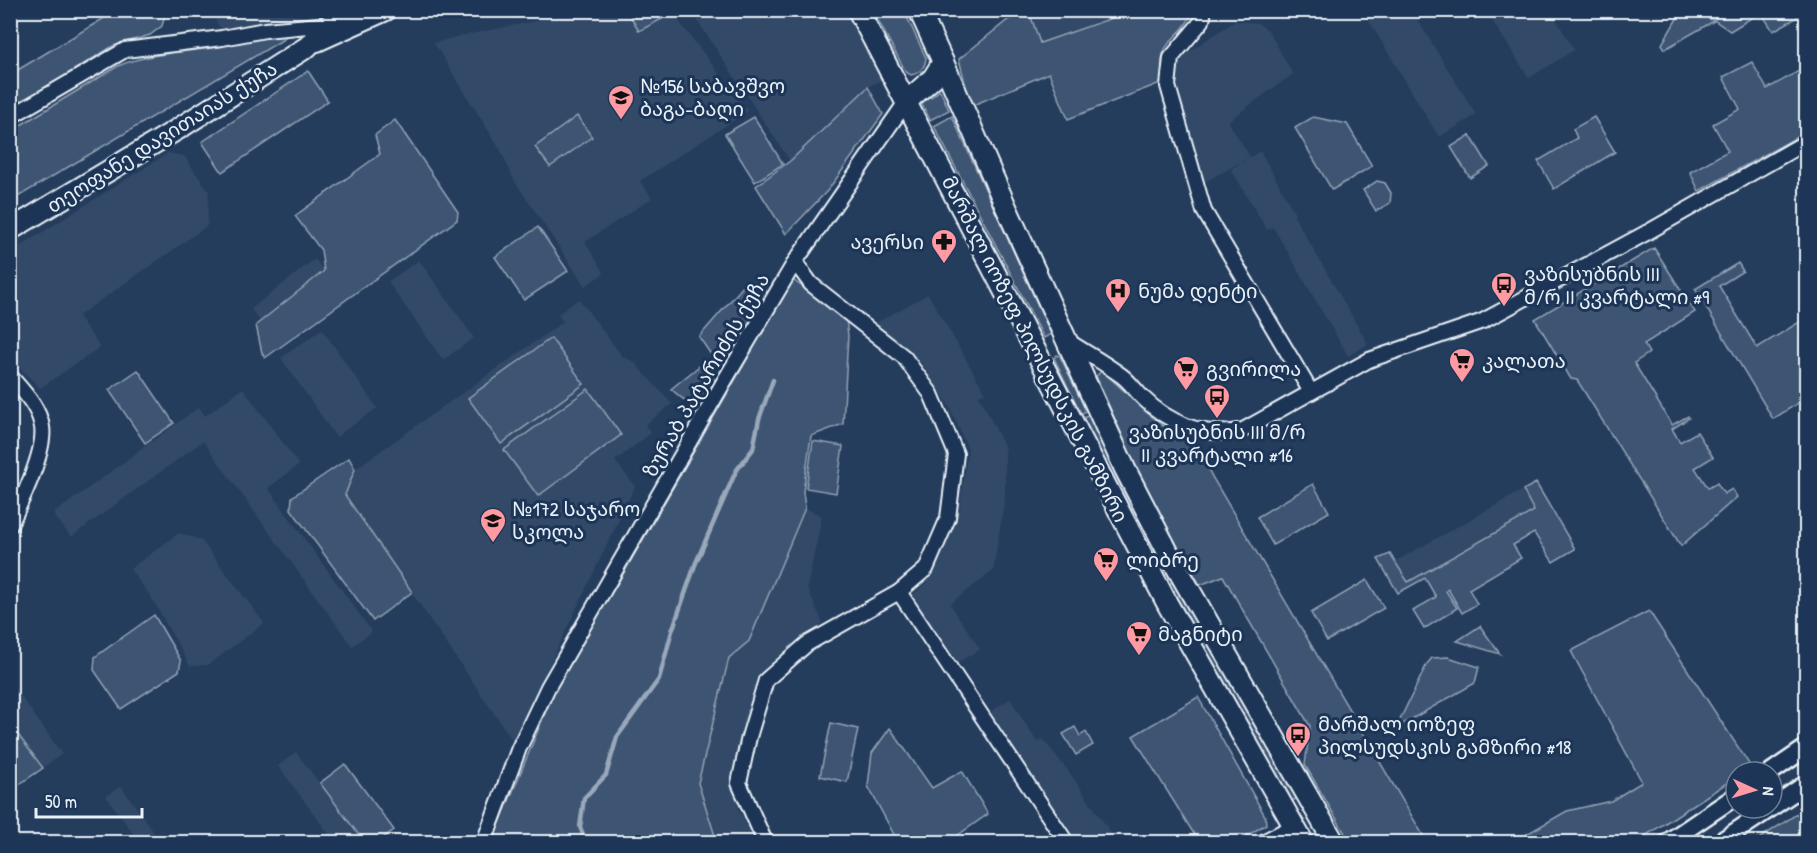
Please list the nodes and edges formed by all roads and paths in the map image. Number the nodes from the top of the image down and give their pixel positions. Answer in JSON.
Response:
{"nodes":[{"id":1,"x":858,"y":10,"type":"edge"},
{"id":2,"x":919,"y":10,"type":"edge"},
{"id":3,"x":1204,"y":10,"type":"edge"},
{"id":4,"x":381,"y":11,"type":"edge"},
{"id":5,"x":337,"y":17,"type":"edge"},
{"id":6,"x":314,"y":42,"type":"junction"},
{"id":7,"x":943,"y":62,"type":"junction"},
{"id":8,"x":906,"y":102,"type":"junction"},
{"id":9,"x":10,"y":117,"type":"edge"},
{"id":10,"x":1806,"y":142,"type":"edge"},
{"id":11,"x":10,"y":230,"type":"edge"},
{"id":12,"x":795,"y":262,"type":"junction"},
{"id":13,"x":1068,"y":341,"type":"junction"},
{"id":14,"x":1038,"y":355,"type":"junction"},
{"id":15,"x":10,"y":376,"type":"edge"},
{"id":16,"x":1311,"y":392,"type":"junction"},
{"id":17,"x":10,"y":525,"type":"edge"},
{"id":18,"x":899,"y":592,"type":"junction"},
{"id":19,"x":1806,"y":748,"type":"edge"},
{"id":20,"x":1784,"y":763,"type":"edge"},
{"id":21,"x":1806,"y":784,"type":"edge"},
{"id":22,"x":1784,"y":799,"type":"edge"},
{"id":23,"x":1724,"y":804,"type":"edge"},
{"id":24,"x":1317,"y":813,"type":"junction"},
{"id":25,"x":1754,"y":820,"type":"edge"},
{"id":26,"x":1299,"y":834,"type":"edge"},
{"id":27,"x":484,"y":843,"type":"edge"},
{"id":28,"x":765,"y":843,"type":"edge"},
{"id":29,"x":1065,"y":843,"type":"edge"},
{"id":30,"x":1263,"y":843,"type":"edge"},
{"id":31,"x":1334,"y":843,"type":"edge"},
{"id":32,"x":1668,"y":843,"type":"edge"},
{"id":33,"x":1720,"y":843,"type":"edge"}],
"edges":[{"from":1,"to":8,"type":"main road","name":"მარშალ იოზეფ პილსუდსკის გამზირი"},
{"from":2,"to":7,"type":"main road","name":"მარშალ იოზეფ პილსუდსკის გამზირი"},
{"from":3,"to":16,"type":"street"},
{"from":4,"to":6,"type":"main road","name":"თეოფანე დავითაიას ქუჩა"},
{"from":5,"to":6,"type":"main road","name":"თეოფანე დავითაიას ქუჩა"},
{"from":5,"to":9,"type":"street"},
{"from":6,"to":11,"type":"main road","name":"თეოფანე დავითაიას ქუჩა"},
{"from":7,"to":8,"type":"main road"},
{"from":7,"to":13,"type":"main road","name":"მარშალ იოზეფ პილსუდსკის გამზირი"},
{"from":8,"to":12,"type":"street","name":"ზურაბ პატარიძის ქუჩა"},
{"from":8,"to":14,"type":"main road","name":"მარშალ იოზეფ პილსუდსკის გამზირი"},
{"from":10,"to":16,"type":"street"},
{"from":12,"to":18,"type":"street"},
{"from":12,"to":27,"type":"street","name":"ზურაბ პატარიძის ქუჩა"},
{"from":13,"to":14,"type":"main road"},
{"from":13,"to":16,"type":"street"},
{"from":13,"to":24,"type":"main road","name":"მარშალ იოზეფ პილსუდსკის გამზირი"},
{"from":14,"to":26,"type":"main road","name":"მარშალ იოზეფ პილსუდსკის გამზირი"},
{"from":15,"to":17,"type":"street"},
{"from":18,"to":28,"type":"street"},
{"from":18,"to":29,"type":"street"},
{"from":19,"to":20,"type":"street"},
{"from":21,"to":22,"type":"street"},
{"from":23,"to":32,"type":"street"},
{"from":24,"to":26,"type":"main road"},
{"from":24,"to":31,"type":"main road","name":"მარშალ იოზეფ პილსუდსკის გამზირი"},
{"from":25,"to":33,"type":"street"},
{"from":26,"to":30,"type":"street"}]}
